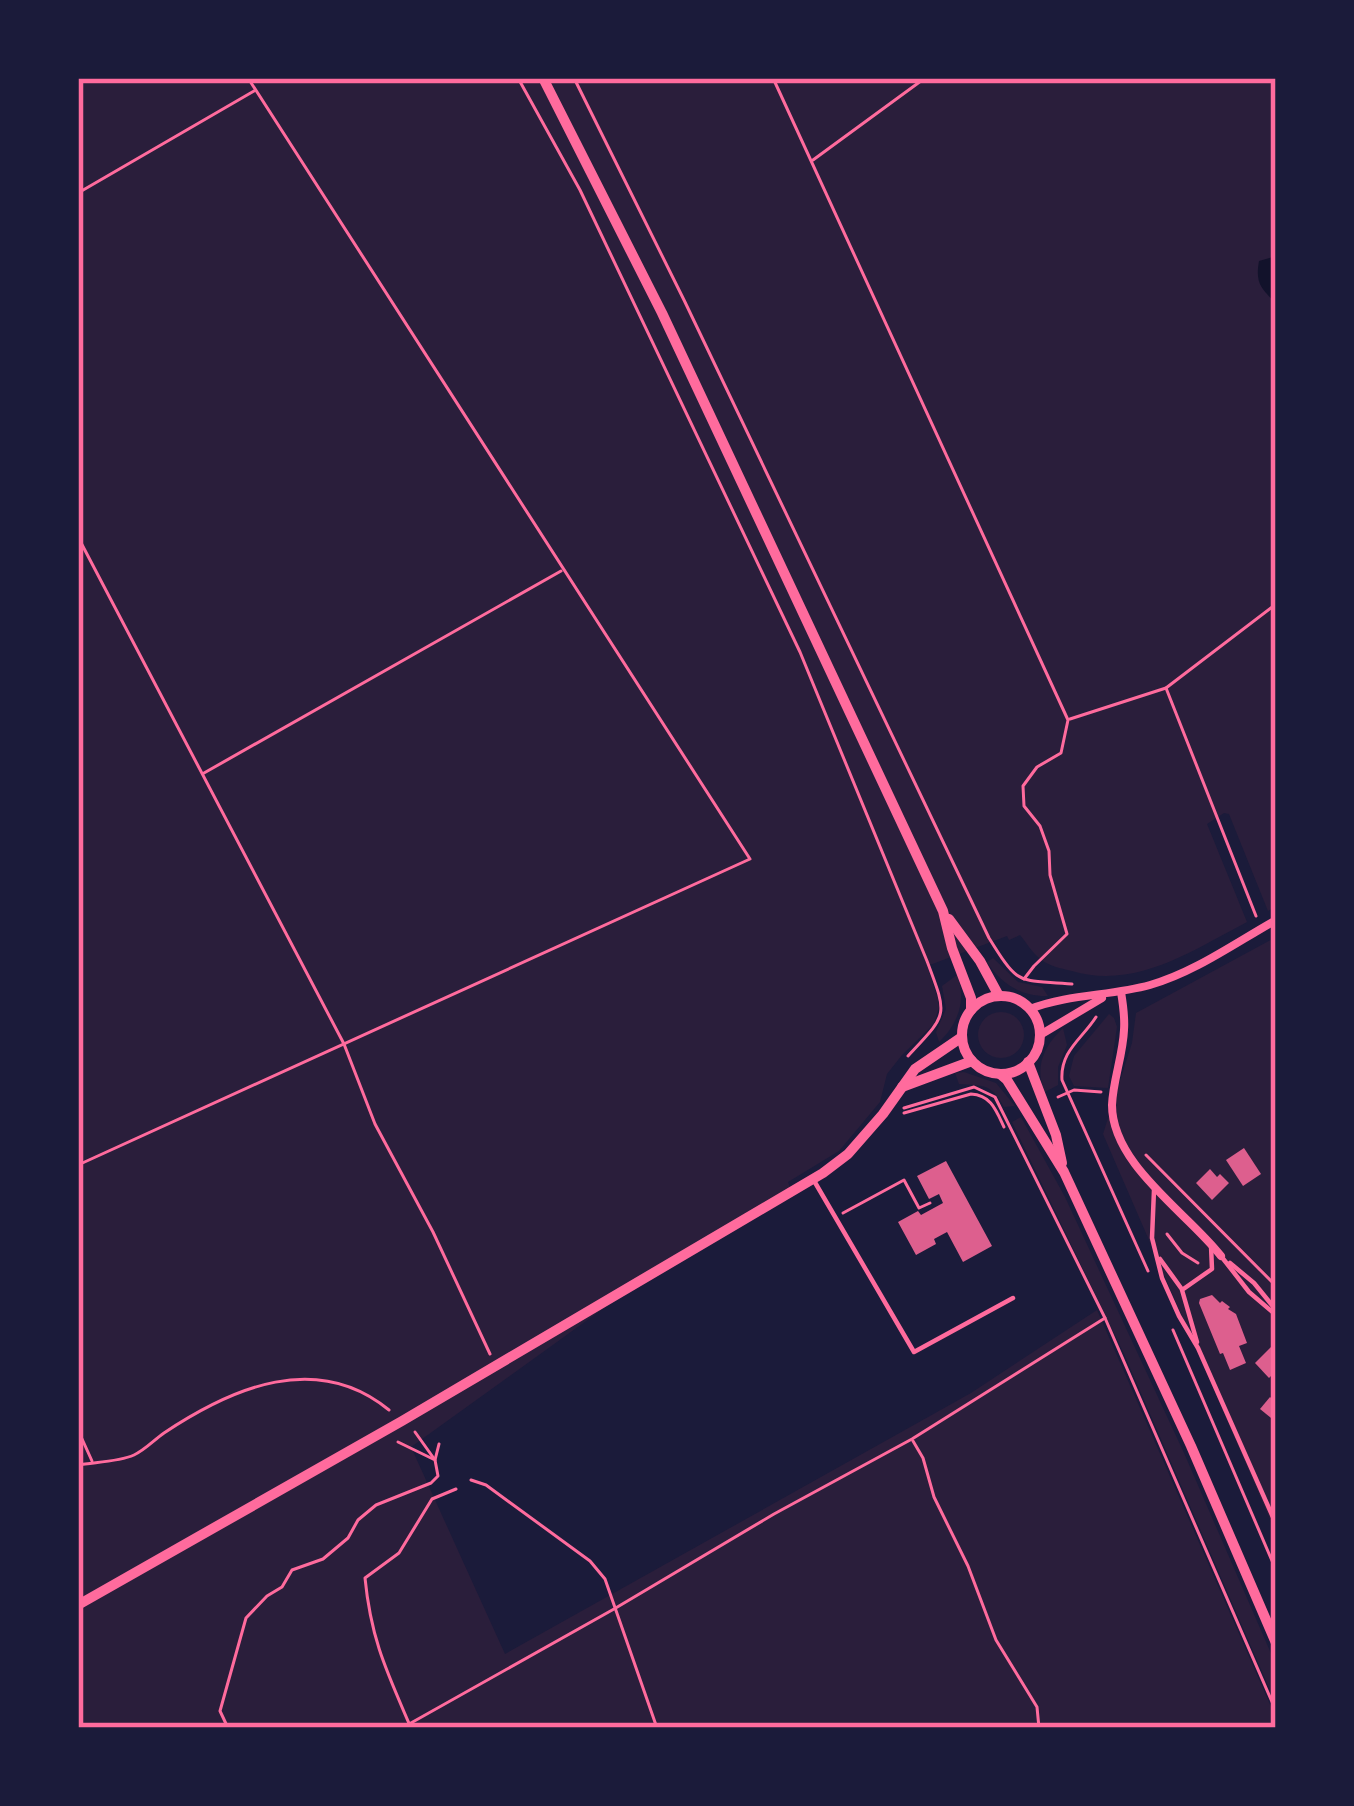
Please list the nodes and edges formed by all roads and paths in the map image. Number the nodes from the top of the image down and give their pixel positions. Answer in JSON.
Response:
{"nodes":[{"id":1,"x":248,"y":78,"type":"edge"},
{"id":2,"x":518,"y":78,"type":"edge"},
{"id":3,"x":543,"y":78,"type":"edge"},
{"id":4,"x":574,"y":78,"type":"edge"},
{"id":5,"x":773,"y":78,"type":"edge"},
{"id":6,"x":925,"y":78,"type":"edge"},
{"id":7,"x":255,"y":90,"type":"junction"},
{"id":8,"x":812,"y":161,"type":"junction"},
{"id":9,"x":78,"y":194,"type":"edge"},
{"id":10,"x":78,"y":537,"type":"edge"},
{"id":11,"x":564,"y":570,"type":"junction"},
{"id":12,"x":1276,"y":604,"type":"edge"},
{"id":13,"x":1166,"y":688,"type":"junction"},
{"id":14,"x":1068,"y":720,"type":"junction"},
{"id":15,"x":202,"y":774,"type":"junction"},
{"id":16,"x":943,"y":911,"type":"junction"},
{"id":17,"x":1276,"y":920,"type":"edge"},
{"id":18,"x":1261,"y":929,"type":"junction"},
{"id":19,"x":1023,"y":981,"type":"junction"},
{"id":20,"x":1047,"y":983,"type":"dead end"},
{"id":21,"x":1121,"y":992,"type":"junction"},
{"id":22,"x":1108,"y":994,"type":"junction"},
{"id":23,"x":999,"y":996,"type":"junction"},
{"id":24,"x":971,"y":1010,"type":"junction"},
{"id":25,"x":1030,"y":1010,"type":"junction"},
{"id":26,"x":930,"y":1034,"type":"dead end"},
{"id":27,"x":1040,"y":1035,"type":"junction"},
{"id":28,"x":962,"y":1037,"type":"junction"},
{"id":29,"x":344,"y":1044,"type":"junction"},
{"id":30,"x":972,"y":1061,"type":"junction"},
{"id":31,"x":1028,"y":1062,"type":"junction"},
{"id":32,"x":1000,"y":1073,"type":"junction"},
{"id":33,"x":901,"y":1087,"type":"junction"},
{"id":34,"x":1066,"y":1088,"type":"dead end"},
{"id":35,"x":889,"y":1114,"type":"junction"},
{"id":36,"x":1004,"y":1126,"type":"dead end"},
{"id":37,"x":1144,"y":1153,"type":"dead end"},
{"id":38,"x":78,"y":1165,"type":"edge"},
{"id":39,"x":1064,"y":1172,"type":"junction"},
{"id":40,"x":813,"y":1179,"type":"junction"},
{"id":41,"x":1154,"y":1188,"type":"junction"},
{"id":42,"x":930,"y":1203,"type":"dead end"},
{"id":43,"x":836,"y":1218,"type":"junction"},
{"id":44,"x":1153,"y":1231,"type":"junction"},
{"id":45,"x":1210,"y":1243,"type":"junction"},
{"id":46,"x":1156,"y":1254,"type":"junction"},
{"id":47,"x":1221,"y":1256,"type":"joint"},
{"id":48,"x":1212,"y":1269,"type":"junction"},
{"id":49,"x":1276,"y":1286,"type":"edge"},
{"id":50,"x":1182,"y":1290,"type":"junction"},
{"id":51,"x":1013,"y":1298,"type":"dead end"},
{"id":52,"x":1276,"y":1313,"type":"edge"},
{"id":53,"x":1105,"y":1318,"type":"junction"},
{"id":54,"x":1198,"y":1348,"type":"junction"},
{"id":55,"x":496,"y":1366,"type":"junction"},
{"id":56,"x":402,"y":1421,"type":"junction"},
{"id":57,"x":78,"y":1430,"type":"edge"},
{"id":58,"x":382,"y":1432,"type":"junction"},
{"id":59,"x":912,"y":1439,"type":"junction"},
{"id":60,"x":440,"y":1444,"type":"dead end"},
{"id":61,"x":435,"y":1460,"type":"junction"},
{"id":62,"x":93,"y":1462,"type":"junction"},
{"id":63,"x":78,"y":1465,"type":"edge"},
{"id":64,"x":471,"y":1480,"type":"dead end"},
{"id":65,"x":456,"y":1489,"type":"dead end"},
{"id":66,"x":1276,"y":1524,"type":"edge"},
{"id":67,"x":78,"y":1605,"type":"edge"},
{"id":68,"x":614,"y":1609,"type":"junction"},
{"id":69,"x":1276,"y":1643,"type":"edge"},
{"id":70,"x":1276,"y":1711,"type":"edge"},
{"id":71,"x":410,"y":1726,"type":"edge"},
{"id":72,"x":228,"y":1728,"type":"edge"},
{"id":73,"x":402,"y":1728,"type":"edge"},
{"id":74,"x":657,"y":1728,"type":"edge"},
{"id":75,"x":1039,"y":1728,"type":"edge"}],
"edges":[{"from":1,"to":7,"type":"path"},
{"from":2,"to":26,"type":"path"},
{"from":3,"to":16,"type":"main road"},
{"from":4,"to":19,"type":"path"},
{"from":5,"to":8,"type":"path"},
{"from":6,"to":8,"type":"path"},
{"from":7,"to":9,"type":"path"},
{"from":7,"to":11,"type":"path"},
{"from":8,"to":14,"type":"path"},
{"from":10,"to":15,"type":"path"},
{"from":11,"to":15,"type":"path"},
{"from":11,"to":29,"type":"path"},
{"from":12,"to":13,"type":"path"},
{"from":13,"to":14,"type":"path"},
{"from":13,"to":18,"type":"path"},
{"from":14,"to":19,"type":"path"},
{"from":15,"to":29,"type":"path"},
{"from":16,"to":23,"type":"main road"},
{"from":16,"to":24,"type":"main road"},
{"from":17,"to":18,"type":"street"},
{"from":18,"to":21,"type":"street"},
{"from":19,"to":20,"type":"path"},
{"from":21,"to":22,"type":"street"},
{"from":21,"to":41,"type":"street"},
{"from":22,"to":25,"type":"street"},
{"from":22,"to":27,"type":"street"},
{"from":22,"to":34,"type":"path"},
{"from":23,"to":24,"type":"main road"},
{"from":23,"to":25,"type":"main road"},
{"from":24,"to":28,"type":"main road"},
{"from":25,"to":27,"type":"main road"},
{"from":27,"to":31,"type":"main road"},
{"from":28,"to":30,"type":"main road"},
{"from":28,"to":33,"type":"main road"},
{"from":29,"to":38,"type":"path"},
{"from":29,"to":55,"type":"path"},
{"from":30,"to":32,"type":"main road"},
{"from":30,"to":33,"type":"main road"},
{"from":31,"to":32,"type":"main road"},
{"from":31,"to":39,"type":"main road"},
{"from":32,"to":39,"type":"main road"},
{"from":33,"to":35,"type":"main road"},
{"from":35,"to":36,"type":"path"},
{"from":35,"to":40,"type":"main road"},
{"from":35,"to":53,"type":"path"},
{"from":37,"to":49,"type":"path"},
{"from":39,"to":69,"type":"main road"},
{"from":40,"to":43,"type":"lane"},
{"from":40,"to":55,"type":"main road"},
{"from":41,"to":44,"type":"lane"},
{"from":41,"to":45,"type":"street"},
{"from":42,"to":43,"type":"path"},
{"from":43,"to":51,"type":"lane"},
{"from":44,"to":46,"type":"lane"},
{"from":44,"to":48,"type":"path"},
{"from":45,"to":47,"type":"street"},
{"from":45,"to":48,"type":"lane"},
{"from":46,"to":50,"type":"lane"},
{"from":46,"to":54,"type":"lane"},
{"from":47,"to":52,"type":"lane"},
{"from":48,"to":50,"type":"lane"},
{"from":50,"to":54,"type":"lane"},
{"from":53,"to":59,"type":"path"},
{"from":53,"to":70,"type":"path"},
{"from":54,"to":66,"type":"lane"},
{"from":55,"to":56,"type":"main road"},
{"from":56,"to":58,"type":"main road"},
{"from":56,"to":61,"type":"path"},
{"from":56,"to":62,"type":"path"},
{"from":57,"to":62,"type":"path"},
{"from":58,"to":61,"type":"path"},
{"from":58,"to":67,"type":"main road"},
{"from":59,"to":68,"type":"path"},
{"from":59,"to":75,"type":"path"},
{"from":60,"to":61,"type":"path"},
{"from":61,"to":72,"type":"path"},
{"from":62,"to":63,"type":"path"},
{"from":64,"to":68,"type":"path"},
{"from":65,"to":71,"type":"path"},
{"from":68,"to":71,"type":"path"},
{"from":68,"to":74,"type":"path"},
{"from":71,"to":73,"type":"path"}]}
